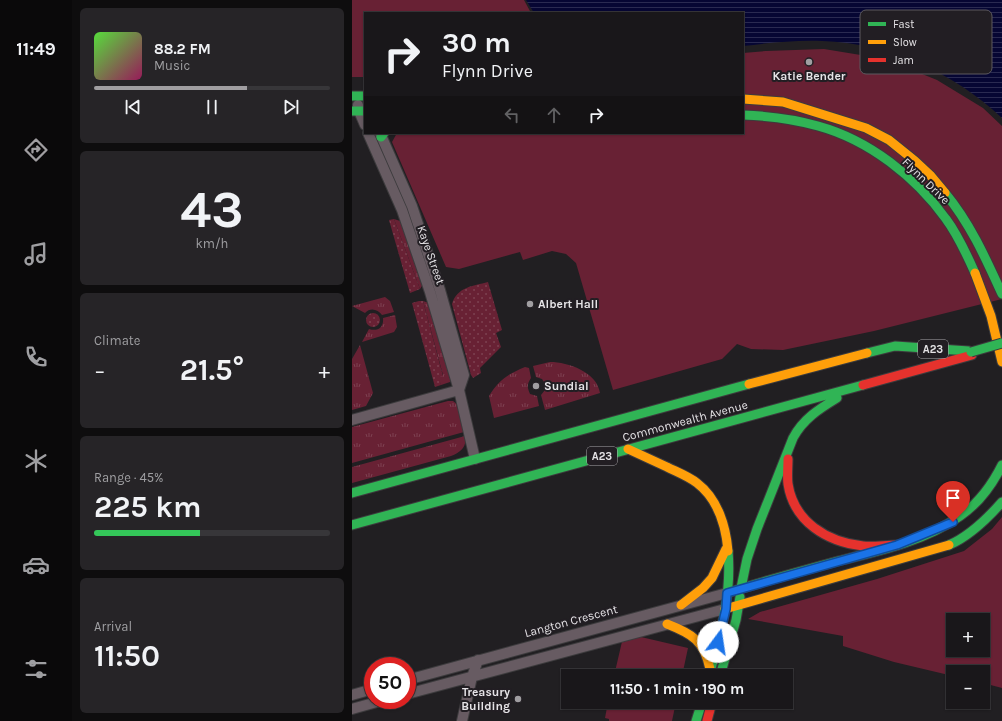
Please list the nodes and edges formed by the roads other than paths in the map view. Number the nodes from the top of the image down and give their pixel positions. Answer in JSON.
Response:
{"nodes":[{"id":1,"x":358,"y":96,"type":"edge"},
{"id":2,"x":744,"y":99,"type":"edge"},
{"id":3,"x":359,"y":111,"type":"edge"},
{"id":4,"x":744,"y":115,"type":"edge"},
{"id":5,"x":364,"y":123,"type":"edge"},
{"id":6,"x":368,"y":134,"type":"edge"},
{"id":7,"x":382,"y":134,"type":"edge"},
{"id":8,"x":1002,"y":294,"type":"edge"},
{"id":9,"x":1002,"y":343,"type":"edge"},
{"id":10,"x":1002,"y":347,"type":"edge"},
{"id":11,"x":972,"y":354,"type":"junction"},
{"id":12,"x":1002,"y":362,"type":"edge"},
{"id":13,"x":853,"y":387,"type":"junction"},
{"id":14,"x":459,"y":390,"type":"junction"},
{"id":15,"x":352,"y":420,"type":"edge"},
{"id":16,"x":789,"y":448,"type":"junction"},
{"id":17,"x":628,"y":449,"type":"junction"},
{"id":18,"x":475,"y":459,"type":"junction"},
{"id":19,"x":1002,"y":465,"type":"edge"},
{"id":20,"x":352,"y":493,"type":"edge"},
{"id":21,"x":1002,"y":502,"type":"edge"},
{"id":22,"x":352,"y":524,"type":"edge"},
{"id":23,"x":727,"y":545,"type":"junction"},
{"id":24,"x":897,"y":545,"type":"junction"},
{"id":25,"x":741,"y":588,"type":"junction"},
{"id":26,"x":727,"y":593,"type":"junction"},
{"id":27,"x":681,"y":605,"type":"junction"},
{"id":28,"x":738,"y":605,"type":"junction"},
{"id":29,"x":726,"y":609,"type":"junction"},
{"id":30,"x":667,"y":624,"type":"junction"},
{"id":31,"x":541,"y":643,"type":"junction"},
{"id":32,"x":544,"y":657,"type":"junction"},
{"id":33,"x":478,"y":660,"type":"junction"},
{"id":34,"x":709,"y":669,"type":"edge"},
{"id":35,"x":711,"y":669,"type":"edge"},
{"id":36,"x":722,"y":669,"type":"edge"},
{"id":37,"x":416,"y":677,"type":"edge"},
{"id":38,"x":472,"y":677,"type":"junction"},
{"id":39,"x":364,"y":692,"type":"edge"},
{"id":40,"x":416,"y":692,"type":"edge"},
{"id":41,"x":352,"y":695,"type":"edge"},
{"id":42,"x":364,"y":705,"type":"edge"},
{"id":43,"x":352,"y":708,"type":"edge"},
{"id":44,"x":700,"y":709,"type":"edge"},
{"id":45,"x":710,"y":709,"type":"edge"},
{"id":46,"x":462,"y":721,"type":"edge"},
{"id":47,"x":696,"y":721,"type":"edge"},
{"id":48,"x":707,"y":721,"type":"edge"}],
"edges":[{"from":1,"to":3,"type":"street"},
{"from":2,"to":8,"type":"main road","name":"Flynn Drive"},
{"from":3,"to":5,"type":"street"},
{"from":4,"to":12,"type":"main road","name":"Flynn Drive"},
{"from":6,"to":14,"type":"street","name":"Kaye Street"},
{"from":7,"to":14,"type":"street","name":"Kaye Street"},
{"from":9,"to":11,"type":"main road","name":"Commonwealth Avenue","number":"A23","bridge":true},
{"from":10,"to":11,"type":"main road","name":"Commonwealth Avenue","number":"A23"},
{"from":11,"to":13,"type":"main road","name":"Commonwealth Avenue","number":"A23"},
{"from":11,"to":18,"type":"main road","name":"Commonwealth Avenue","number":"A23"},
{"from":13,"to":16,"type":"main road"},
{"from":13,"to":17,"type":"main road","name":"Commonwealth Avenue","number":"A23"},
{"from":14,"to":15,"type":"street"},
{"from":14,"to":18,"type":"street","name":"Kaye Street"},
{"from":16,"to":24,"type":"main road"},
{"from":16,"to":25,"type":"main road"},
{"from":17,"to":22,"type":"main road","name":"Commonwealth Avenue","number":"A23"},
{"from":17,"to":23,"type":"main road"},
{"from":18,"to":20,"type":"main road","name":"Commonwealth Avenue","number":"A23"},
{"from":19,"to":24,"type":"main road"},
{"from":21,"to":28,"type":"main road"},
{"from":23,"to":26,"type":"main road"},
{"from":23,"to":27,"type":"main road"},
{"from":24,"to":25,"type":"main road"},
{"from":25,"to":26,"type":"main road","name":"Langton Crescent"},
{"from":25,"to":28,"type":"main road"},
{"from":26,"to":27,"type":"street","name":"Langton Crescent"},
{"from":26,"to":29,"type":"main road"},
{"from":27,"to":31,"type":"street","name":"Langton Crescent"},
{"from":28,"to":29,"type":"main road"},
{"from":28,"to":36,"type":"main road"},
{"from":29,"to":30,"type":"street"},
{"from":29,"to":35,"type":"main road"},
{"from":30,"to":32,"type":"street"},
{"from":30,"to":34,"type":"main road"},
{"from":31,"to":32,"type":"street"},
{"from":31,"to":33,"type":"street","name":"Langton Crescent"},
{"from":32,"to":38,"type":"street"},
{"from":33,"to":37,"type":"street","name":"Langton Crescent"},
{"from":33,"to":38,"type":"street"},
{"from":38,"to":40,"type":"street"},
{"from":38,"to":46,"type":"street"},
{"from":39,"to":41,"type":"street"},
{"from":42,"to":43,"type":"street"},
{"from":44,"to":47,"type":"main road"},
{"from":45,"to":48,"type":"main road"}]}
